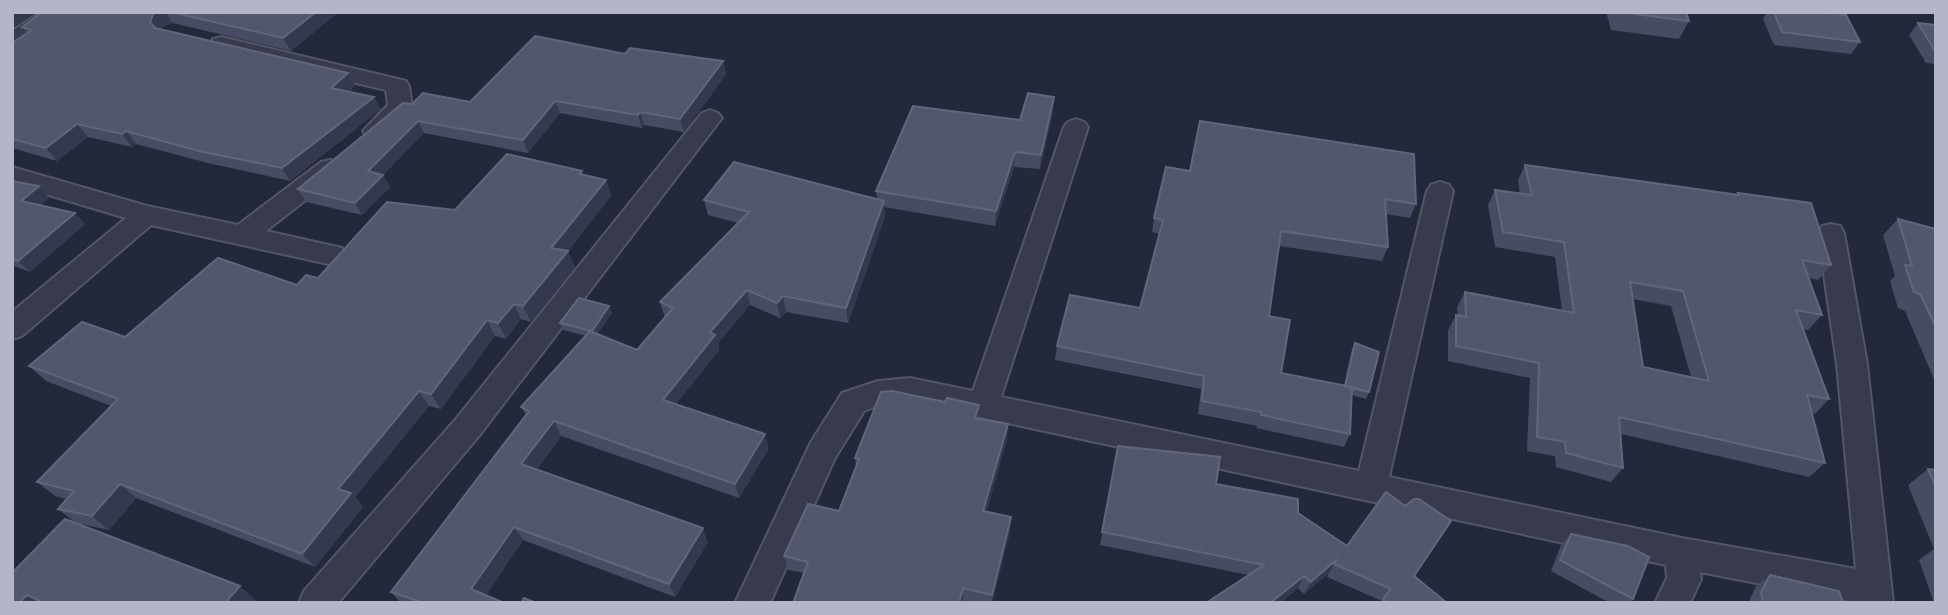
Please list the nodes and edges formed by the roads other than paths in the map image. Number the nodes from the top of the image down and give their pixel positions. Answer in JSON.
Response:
{"nodes":[{"id":1,"x":56,"y":12,"type":"edge"},
{"id":2,"x":199,"y":38,"type":"edge"},
{"id":3,"x":12,"y":41,"type":"edge"},
{"id":4,"x":710,"y":118,"type":"dead end"},
{"id":5,"x":1076,"y":127,"type":"dead end"},
{"id":6,"x":12,"y":175,"type":"edge"},
{"id":7,"x":1440,"y":191,"type":"dead end"},
{"id":8,"x":146,"y":215,"type":"junction"},
{"id":9,"x":1830,"y":233,"type":"dead end"},
{"id":10,"x":243,"y":235,"type":"junction"},
{"id":11,"x":333,"y":255,"type":"dead end"},
{"id":12,"x":12,"y":328,"type":"edge"},
{"id":13,"x":983,"y":405,"type":"junction"},
{"id":14,"x":1371,"y":486,"type":"junction"},
{"id":15,"x":1682,"y":553,"type":"junction"},
{"id":16,"x":1875,"y":595,"type":"edge"},
{"id":17,"x":317,"y":603,"type":"edge"},
{"id":18,"x":752,"y":603,"type":"edge"},
{"id":19,"x":1672,"y":603,"type":"edge"}],
"edges":[{"from":1,"to":3,"type":"street"},
{"from":2,"to":10,"type":"street"},
{"from":4,"to":17,"type":"street"},
{"from":5,"to":13,"type":"street"},
{"from":6,"to":8,"type":"street"},
{"from":7,"to":14,"type":"street"},
{"from":8,"to":10,"type":"street"},
{"from":8,"to":12,"type":"street"},
{"from":9,"to":16,"type":"street"},
{"from":10,"to":11,"type":"street"},
{"from":13,"to":14,"type":"street"},
{"from":13,"to":18,"type":"street"},
{"from":14,"to":15,"type":"street"},
{"from":15,"to":16,"type":"street"},
{"from":15,"to":19,"type":"street"}]}
